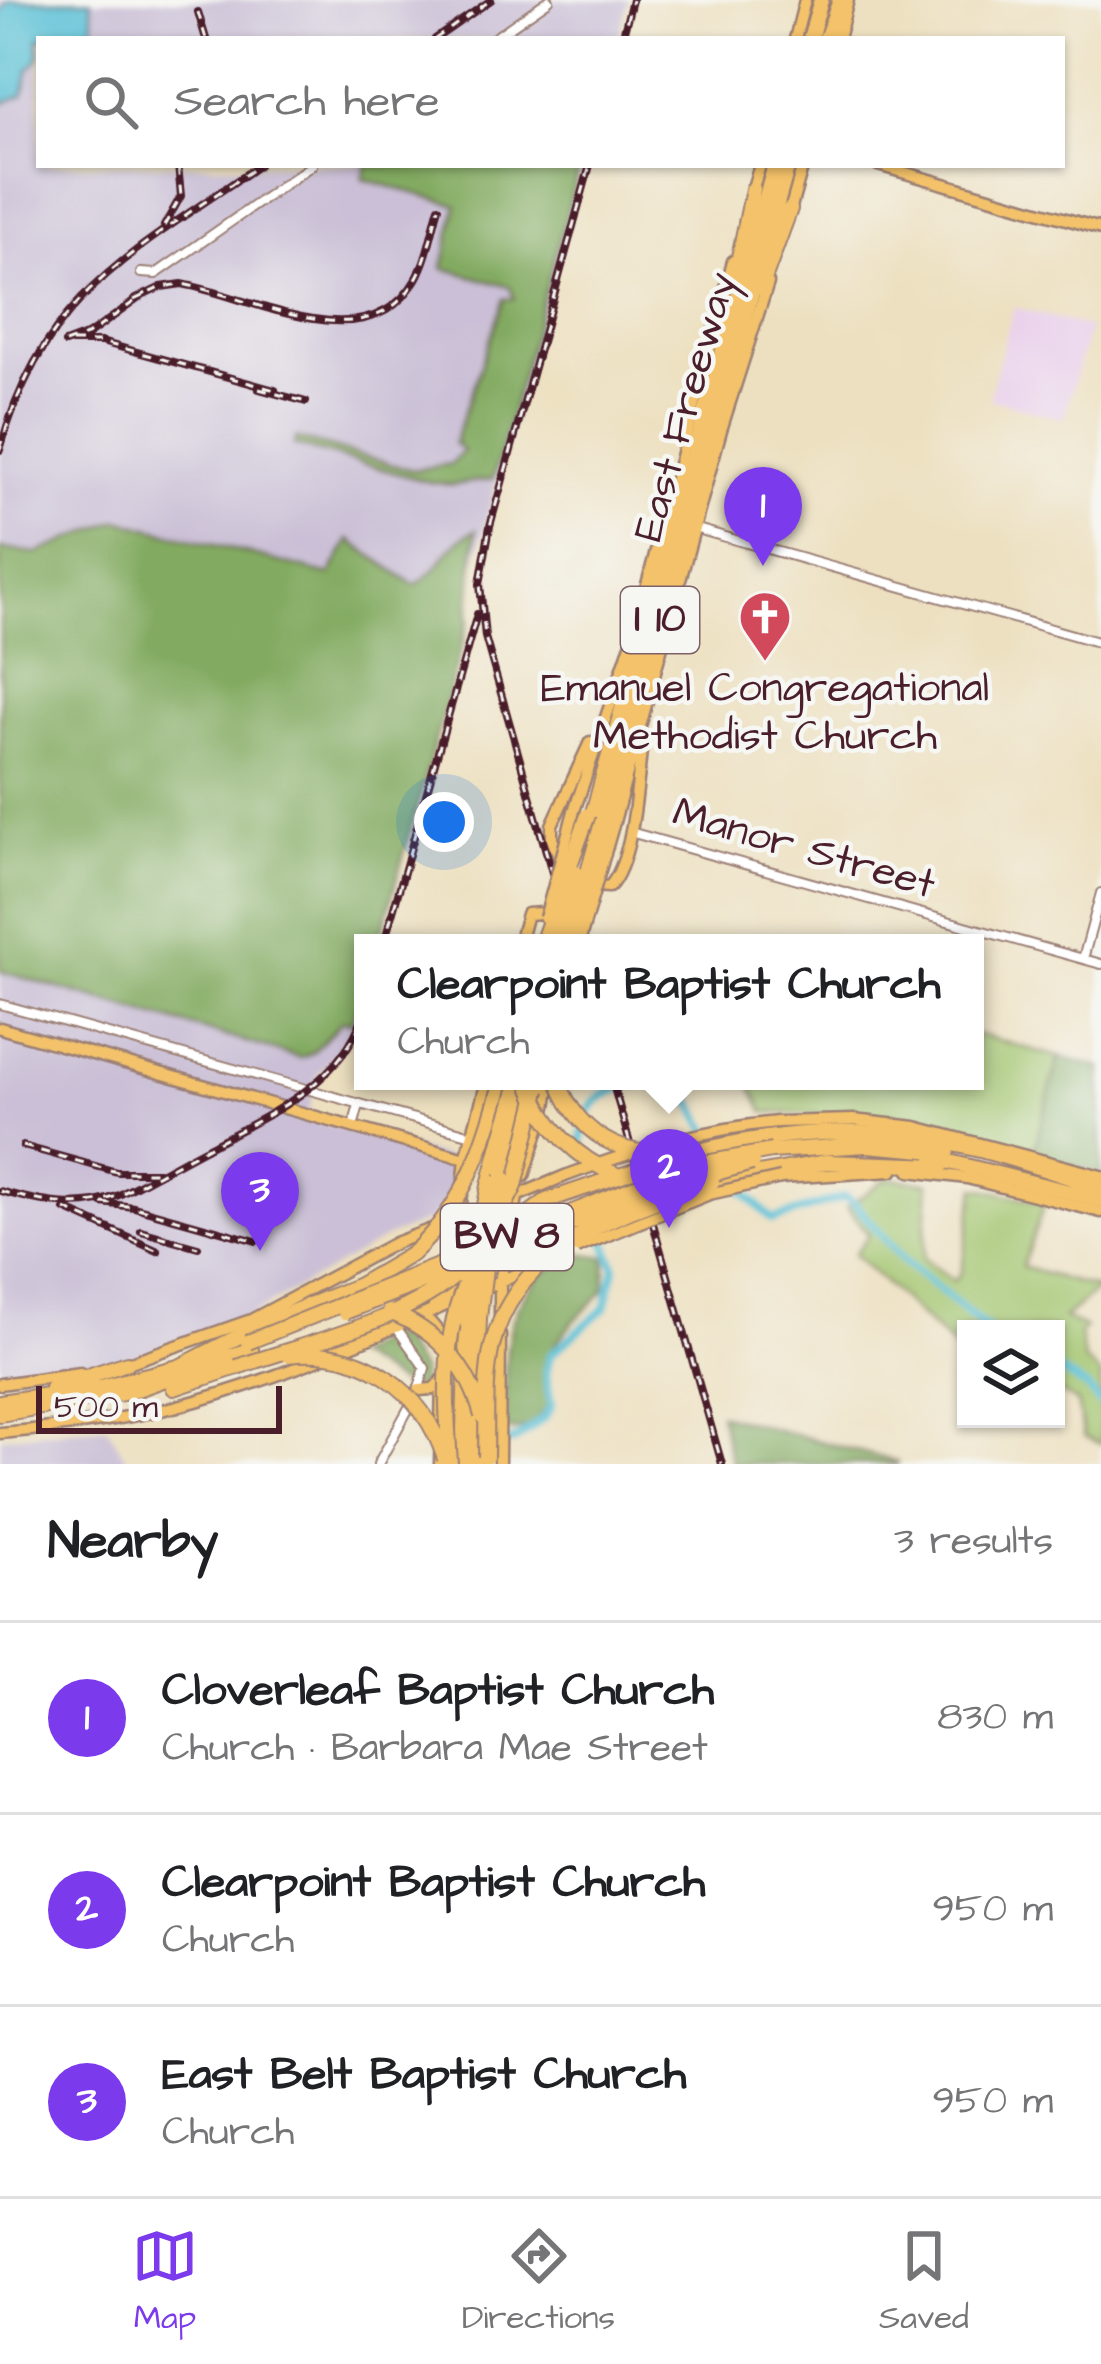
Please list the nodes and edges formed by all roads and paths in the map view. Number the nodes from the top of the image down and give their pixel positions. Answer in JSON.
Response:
{"nodes":[{"id":1,"x":549,"y":0,"type":"edge"},
{"id":2,"x":827,"y":1,"type":"edge"},
{"id":3,"x":497,"y":36,"type":"edge"},
{"id":4,"x":798,"y":36,"type":"edge"},
{"id":5,"x":811,"y":36,"type":"edge"},
{"id":6,"x":824,"y":36,"type":"edge"},
{"id":7,"x":837,"y":36,"type":"edge"},
{"id":8,"x":308,"y":168,"type":"edge"},
{"id":9,"x":759,"y":168,"type":"edge"},
{"id":10,"x":774,"y":168,"type":"edge"},
{"id":11,"x":787,"y":168,"type":"edge"},
{"id":12,"x":800,"y":168,"type":"edge"},
{"id":13,"x":888,"y":168,"type":"edge"},
{"id":14,"x":753,"y":189,"type":"junction"},
{"id":15,"x":790,"y":209,"type":"junction"},
{"id":16,"x":1101,"y":229,"type":"edge"},
{"id":17,"x":141,"y":273,"type":"dead end"},
{"id":18,"x":725,"y":340,"type":"junction"},
{"id":19,"x":735,"y":354,"type":"junction"},
{"id":20,"x":686,"y":525,"type":"junction"},
{"id":21,"x":669,"y":626,"type":"joint"},
{"id":22,"x":632,"y":641,"type":"junction"},
{"id":23,"x":1101,"y":643,"type":"edge"},
{"id":24,"x":615,"y":691,"type":"junction"},
{"id":25,"x":644,"y":721,"type":"junction"},
{"id":26,"x":594,"y":816,"type":"junction"},
{"id":27,"x":630,"y":832,"type":"junction"},
{"id":28,"x":1101,"y":893,"type":"edge"},
{"id":29,"x":521,"y":934,"type":"edge"},
{"id":30,"x":543,"y":934,"type":"edge"},
{"id":31,"x":553,"y":934,"type":"edge"},
{"id":32,"x":559,"y":934,"type":"edge"},
{"id":33,"x":574,"y":934,"type":"edge"},
{"id":34,"x":574,"y":934,"type":"edge"},
{"id":35,"x":1083,"y":958,"type":"junction"},
{"id":36,"x":1101,"y":964,"type":"edge"},
{"id":37,"x":0,"y":1004,"type":"edge"},
{"id":38,"x":0,"y":1028,"type":"edge"},
{"id":39,"x":485,"y":1090,"type":"edge"},
{"id":40,"x":499,"y":1090,"type":"edge"},
{"id":41,"x":515,"y":1090,"type":"edge"},
{"id":42,"x":525,"y":1090,"type":"edge"},
{"id":43,"x":532,"y":1090,"type":"edge"},
{"id":44,"x":538,"y":1090,"type":"edge"},
{"id":45,"x":552,"y":1090,"type":"edge"},
{"id":46,"x":560,"y":1090,"type":"edge"},
{"id":47,"x":359,"y":1105,"type":"junction"},
{"id":48,"x":353,"y":1127,"type":"junction"},
{"id":49,"x":472,"y":1136,"type":"junction"},
{"id":50,"x":698,"y":1149,"type":"junction"},
{"id":51,"x":773,"y":1155,"type":"junction"},
{"id":52,"x":466,"y":1159,"type":"junction"},
{"id":53,"x":524,"y":1174,"type":"junction"},
{"id":54,"x":1101,"y":1176,"type":"edge"},
{"id":55,"x":496,"y":1178,"type":"junction"},
{"id":56,"x":1029,"y":1180,"type":"junction"},
{"id":57,"x":712,"y":1182,"type":"junction"},
{"id":58,"x":548,"y":1184,"type":"junction"},
{"id":59,"x":1101,"y":1189,"type":"edge"},
{"id":60,"x":461,"y":1190,"type":"junction"},
{"id":61,"x":532,"y":1191,"type":"junction"},
{"id":62,"x":517,"y":1197,"type":"junction"},
{"id":63,"x":1101,"y":1200,"type":"edge"},
{"id":64,"x":497,"y":1204,"type":"junction"},
{"id":65,"x":1101,"y":1213,"type":"edge"},
{"id":66,"x":511,"y":1218,"type":"junction"},
{"id":67,"x":459,"y":1220,"type":"junction"},
{"id":68,"x":422,"y":1234,"type":"junction"},
{"id":69,"x":527,"y":1269,"type":"junction"},
{"id":70,"x":453,"y":1278,"type":"junction"},
{"id":71,"x":500,"y":1280,"type":"junction"},
{"id":72,"x":469,"y":1293,"type":"junction"},
{"id":73,"x":450,"y":1301,"type":"junction"},
{"id":74,"x":501,"y":1308,"type":"junction"},
{"id":75,"x":432,"y":1309,"type":"junction"},
{"id":76,"x":297,"y":1310,"type":"junction"},
{"id":77,"x":412,"y":1318,"type":"junction"},
{"id":78,"x":448,"y":1322,"type":"junction"},
{"id":79,"x":395,"y":1325,"type":"junction"},
{"id":80,"x":471,"y":1326,"type":"junction"},
{"id":81,"x":378,"y":1333,"type":"junction"},
{"id":82,"x":446,"y":1341,"type":"junction"},
{"id":83,"x":127,"y":1364,"type":"junction"},
{"id":84,"x":237,"y":1367,"type":"junction"},
{"id":85,"x":180,"y":1372,"type":"junction"},
{"id":86,"x":442,"y":1380,"type":"junction"},
{"id":87,"x":0,"y":1384,"type":"edge"},
{"id":88,"x":423,"y":1390,"type":"junction"},
{"id":89,"x":0,"y":1401,"type":"edge"},
{"id":90,"x":439,"y":1402,"type":"junction"},
{"id":91,"x":27,"y":1412,"type":"junction"},
{"id":92,"x":0,"y":1414,"type":"edge"},
{"id":93,"x":0,"y":1433,"type":"edge"},
{"id":94,"x":469,"y":1442,"type":"junction"},
{"id":95,"x":443,"y":1461,"type":"edge"},
{"id":96,"x":489,"y":1461,"type":"edge"},
{"id":97,"x":378,"y":1464,"type":"edge"},
{"id":98,"x":463,"y":1464,"type":"edge"}],
"edges":[{"from":1,"to":3,"type":"street"},
{"from":2,"to":4,"type":"main road"},
{"from":2,"to":5,"type":"highway"},
{"from":2,"to":6,"type":"highway"},
{"from":2,"to":7,"type":"main road"},
{"from":8,"to":17,"type":"street"},
{"from":9,"to":14,"type":"main road"},
{"from":10,"to":18,"type":"highway","name":"East Freeway","number":"I 10"},
{"from":11,"to":19,"type":"highway","name":"East Freeway","number":"I 10"},
{"from":12,"to":15,"type":"main road"},
{"from":13,"to":16,"type":"main road"},
{"from":14,"to":18,"type":"highway"},
{"from":14,"to":22,"type":"main road"},
{"from":15,"to":19,"type":"highway"},
{"from":15,"to":20,"type":"main road"},
{"from":18,"to":20,"type":"highway","name":"East Freeway","number":"I 10"},
{"from":19,"to":20,"type":"highway","name":"East Freeway","number":"I 10"},
{"from":20,"to":21,"type":"highway"},
{"from":20,"to":22,"type":"highway"},
{"from":20,"to":23,"type":"street"},
{"from":20,"to":26,"type":"highway","name":"East Freeway","number":"I 10"},
{"from":20,"to":26,"type":"highway","name":"East Freeway","number":"I 10"},
{"from":21,"to":25,"type":"main road"},
{"from":22,"to":24,"type":"main road"},
{"from":24,"to":26,"type":"main road"},
{"from":24,"to":27,"type":"main road"},
{"from":25,"to":26,"type":"main road"},
{"from":25,"to":27,"type":"main road"},
{"from":26,"to":30,"type":"highway","bridge":true},
{"from":26,"to":32,"type":"highway","name":"East Freeway","number":"I 10","bridge":true},
{"from":26,"to":33,"type":"highway","name":"East Freeway","number":"I 10","bridge":true},
{"from":26,"to":34,"type":"main road","bridge":true},
{"from":27,"to":35,"type":"street","name":"Manor Street"},
{"from":28,"to":35,"type":"street"},
{"from":29,"to":31,"type":"main road"},
{"from":35,"to":36,"type":"street","name":"Manor Street"},
{"from":37,"to":47,"type":"street"},
{"from":38,"to":48,"type":"main road"},
{"from":39,"to":49,"type":"main road"},
{"from":40,"to":76,"type":"highway","bridge":true},
{"from":41,"to":55,"type":"highway"},
{"from":42,"to":55,"type":"highway"},
{"from":43,"to":57,"type":"highway","bridge":true},
{"from":44,"to":84,"type":"highway","bridge":true},
{"from":45,"to":53,"type":"main road"},
{"from":46,"to":50,"type":"highway","bridge":true},
{"from":47,"to":48,"type":"street"},
{"from":47,"to":49,"type":"street"},
{"from":48,"to":52,"type":"main road"},
{"from":49,"to":52,"type":"main road"},
{"from":50,"to":59,"type":"highway"},
{"from":50,"to":95,"type":"highway","bridge":true},
{"from":51,"to":56,"type":"highway","number":"BW 8"},
{"from":51,"to":59,"type":"highway","number":"BW 8"},
{"from":51,"to":85,"type":"highway","number":"BW 8","bridge":true},
{"from":52,"to":60,"type":"main road"},
{"from":53,"to":58,"type":"main road"},
{"from":53,"to":60,"type":"main road"},
{"from":53,"to":62,"type":"main road"},
{"from":54,"to":58,"type":"main road","number":"BW 8","bridge":true},
{"from":55,"to":80,"type":"highway","bridge":true},
{"from":56,"to":57,"type":"highway","bridge":true},
{"from":56,"to":63,"type":"highway","number":"BW 8"},
{"from":57,"to":96,"type":"highway","bridge":true},
{"from":58,"to":61,"type":"main road","number":"BW 8"},
{"from":60,"to":67,"type":"main road"},
{"from":60,"to":68,"type":"main road"},
{"from":61,"to":62,"type":"main road","number":"BW 8"},
{"from":61,"to":69,"type":"main road"},
{"from":62,"to":64,"type":"main road","number":"BW 8"},
{"from":62,"to":66,"type":"main road"},
{"from":64,"to":66,"type":"main road"},
{"from":64,"to":67,"type":"main road","number":"BW 8"},
{"from":65,"to":69,"type":"main road","number":"BW 8","bridge":true},
{"from":66,"to":71,"type":"main road"},
{"from":67,"to":68,"type":"main road","number":"BW 8"},
{"from":67,"to":70,"type":"main road"},
{"from":68,"to":75,"type":"main road"},
{"from":68,"to":83,"type":"main road","number":"BW 8"},
{"from":69,"to":71,"type":"main road","number":"BW 8"},
{"from":69,"to":74,"type":"main road"},
{"from":70,"to":72,"type":"main road"},
{"from":70,"to":73,"type":"main road"},
{"from":71,"to":72,"type":"main road","number":"BW 8"},
{"from":71,"to":74,"type":"main road"},
{"from":72,"to":73,"type":"main road","number":"BW 8"},
{"from":73,"to":75,"type":"main road","number":"BW 8"},
{"from":73,"to":78,"type":"main road"},
{"from":74,"to":78,"type":"main road"},
{"from":74,"to":96,"type":"main road"},
{"from":75,"to":77,"type":"main road","number":"BW 8"},
{"from":76,"to":85,"type":"highway"},
{"from":76,"to":96,"type":"highway","bridge":true},
{"from":77,"to":79,"type":"main road","number":"BW 8"},
{"from":77,"to":82,"type":"main road"},
{"from":78,"to":82,"type":"main road"},
{"from":79,"to":81,"type":"main road","number":"BW 8"},
{"from":79,"to":88,"type":"street"},
{"from":80,"to":94,"type":"highway"},
{"from":80,"to":95,"type":"highway"},
{"from":81,"to":85,"type":"highway"},
{"from":81,"to":93,"type":"main road","number":"BW 8"},
{"from":82,"to":86,"type":"main road"},
{"from":83,"to":87,"type":"main road","number":"BW 8"},
{"from":83,"to":89,"type":"highway"},
{"from":84,"to":91,"type":"highway"},
{"from":84,"to":95,"type":"highway","bridge":true},
{"from":85,"to":89,"type":"highway","number":"BW 8"},
{"from":85,"to":91,"type":"highway","number":"BW 8"},
{"from":86,"to":88,"type":"main road"},
{"from":86,"to":90,"type":"main road"},
{"from":88,"to":90,"type":"main road"},
{"from":88,"to":97,"type":"street"},
{"from":90,"to":95,"type":"main road"},
{"from":91,"to":92,"type":"highway","number":"BW 8"},
{"from":94,"to":96,"type":"highway"},
{"from":94,"to":98,"type":"highway"}]}
